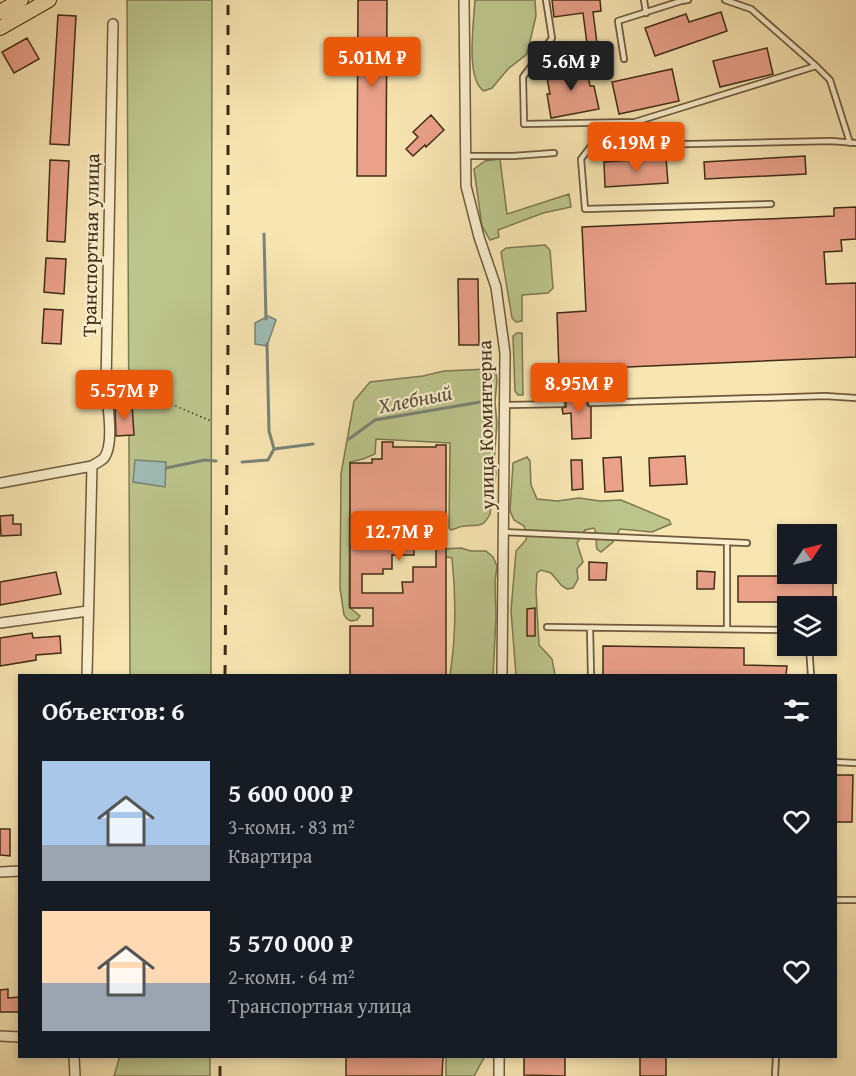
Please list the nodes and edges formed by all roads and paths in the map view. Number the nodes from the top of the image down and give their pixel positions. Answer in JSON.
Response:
{"nodes":[{"id":1,"x":21,"y":0,"type":"edge"},
{"id":2,"x":49,"y":0,"type":"edge"},
{"id":3,"x":464,"y":0,"type":"edge"},
{"id":4,"x":546,"y":0,"type":"edge"},
{"id":5,"x":644,"y":0,"type":"edge"},
{"id":6,"x":688,"y":0,"type":"edge"},
{"id":7,"x":725,"y":0,"type":"edge"},
{"id":8,"x":0,"y":12,"type":"edge"},
{"id":9,"x":646,"y":13,"type":"junction"},
{"id":10,"x":113,"y":24,"type":"dead end"},
{"id":11,"x":0,"y":28,"type":"edge"},
{"id":12,"x":624,"y":59,"type":"dead end"},
{"id":13,"x":816,"y":66,"type":"junction"},
{"id":14,"x":853,"y":143,"type":"edge"},
{"id":15,"x":554,"y":153,"type":"dead end"},
{"id":16,"x":466,"y":156,"type":"junction"},
{"id":17,"x":771,"y":204,"type":"dead end"},
{"id":18,"x":106,"y":385,"type":"junction"},
{"id":19,"x":85,"y":386,"type":"dead end"},
{"id":20,"x":856,"y":398,"type":"edge"},
{"id":21,"x":591,"y":403,"type":"dead end"},
{"id":22,"x":562,"y":404,"type":"dead end"},
{"id":23,"x":505,"y":405,"type":"junction"},
{"id":24,"x":211,"y":421,"type":"dead end"},
{"id":25,"x":92,"y":466,"type":"junction"},
{"id":26,"x":0,"y":483,"type":"edge"},
{"id":27,"x":504,"y":532,"type":"junction"},
{"id":28,"x":727,"y":542,"type":"junction"},
{"id":29,"x":747,"y":543,"type":"dead end"},
{"id":30,"x":88,"y":610,"type":"junction"},
{"id":31,"x":0,"y":623,"type":"edge"},
{"id":32,"x":547,"y":627,"type":"dead end"},
{"id":33,"x":590,"y":628,"type":"junction"},
{"id":34,"x":727,"y":629,"type":"junction"},
{"id":35,"x":777,"y":630,"type":"edge"},
{"id":36,"x":810,"y":656,"type":"edge"},
{"id":37,"x":87,"y":674,"type":"edge"},
{"id":38,"x":502,"y":674,"type":"edge"},
{"id":39,"x":591,"y":674,"type":"edge"},
{"id":40,"x":811,"y":674,"type":"edge"},
{"id":41,"x":837,"y":762,"type":"edge"},
{"id":42,"x":856,"y":763,"type":"edge"},
{"id":43,"x":0,"y":872,"type":"edge"},
{"id":44,"x":18,"y":872,"type":"edge"},
{"id":45,"x":837,"y":900,"type":"edge"},
{"id":46,"x":856,"y":900,"type":"edge"},
{"id":47,"x":0,"y":1036,"type":"edge"},
{"id":48,"x":18,"y":1037,"type":"edge"},
{"id":49,"x":74,"y":1058,"type":"edge"},
{"id":50,"x":499,"y":1058,"type":"edge"},
{"id":51,"x":776,"y":1058,"type":"edge"},
{"id":52,"x":75,"y":1076,"type":"edge"},
{"id":53,"x":499,"y":1076,"type":"edge"},
{"id":54,"x":776,"y":1076,"type":"edge"}],
"edges":[{"from":1,"to":8,"type":"main road"},
{"from":2,"to":11,"type":"main road"},
{"from":3,"to":16,"type":"street","name":"улица Коминтерна"},
{"from":4,"to":13,"type":"lane"},
{"from":5,"to":9,"type":"lane"},
{"from":6,"to":9,"type":"lane"},
{"from":7,"to":13,"type":"lane"},
{"from":9,"to":12,"type":"lane"},
{"from":10,"to":18,"type":"street","name":"Транспортная улица"},
{"from":13,"to":14,"type":"lane"},
{"from":14,"to":17,"type":"lane"},
{"from":15,"to":16,"type":"lane"},
{"from":16,"to":23,"type":"street","name":"улица Коминтерна"},
{"from":18,"to":19,"type":"path"},
{"from":18,"to":24,"type":"path"},
{"from":18,"to":25,"type":"street","name":"Транспортная улица"},
{"from":20,"to":21,"type":"lane"},
{"from":22,"to":23,"type":"lane"},
{"from":23,"to":27,"type":"street","name":"улица Коминтерна"},
{"from":25,"to":26,"type":"street"},
{"from":25,"to":30,"type":"street"},
{"from":27,"to":28,"type":"lane"},
{"from":27,"to":38,"type":"street","name":"улица Коминтерна"},
{"from":28,"to":29,"type":"lane"},
{"from":28,"to":34,"type":"lane"},
{"from":30,"to":31,"type":"street"},
{"from":30,"to":37,"type":"street"},
{"from":32,"to":33,"type":"lane"},
{"from":33,"to":34,"type":"lane"},
{"from":33,"to":39,"type":"lane"},
{"from":34,"to":35,"type":"lane"},
{"from":36,"to":40,"type":"lane"},
{"from":41,"to":42,"type":"lane"},
{"from":43,"to":44,"type":"street"},
{"from":45,"to":46,"type":"lane"},
{"from":47,"to":48,"type":"street"},
{"from":49,"to":52,"type":"street"},
{"from":50,"to":53,"type":"street"},
{"from":51,"to":54,"type":"lane"}]}
